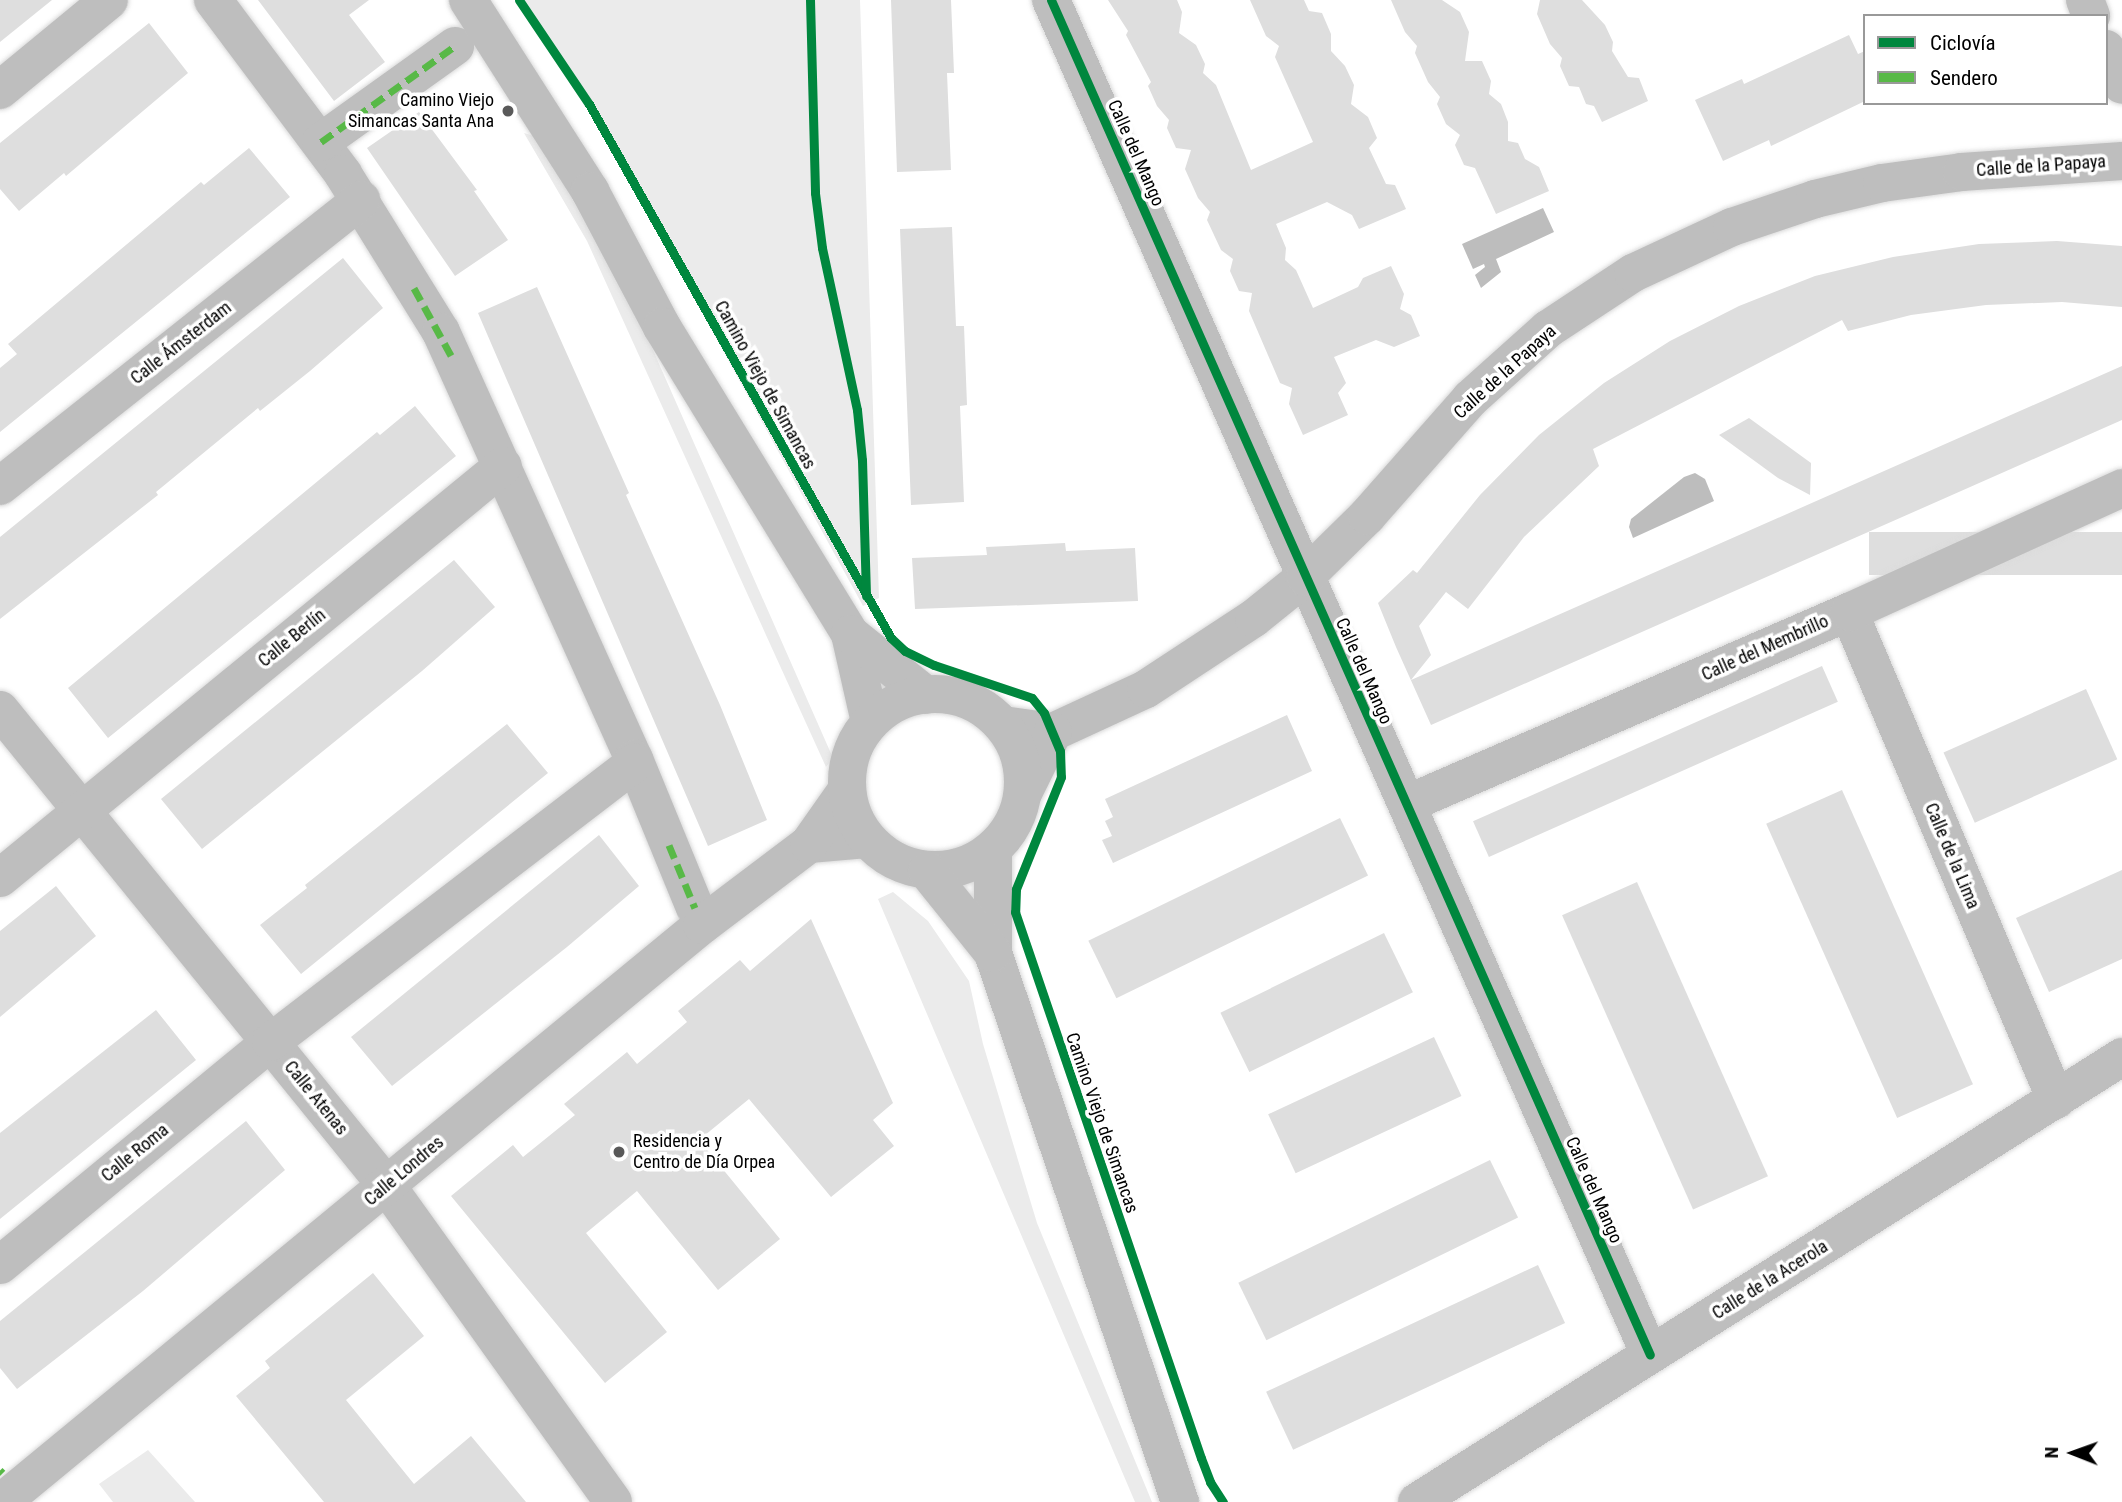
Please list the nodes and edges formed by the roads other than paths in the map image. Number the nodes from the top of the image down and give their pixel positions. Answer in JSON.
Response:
{"nodes":[{"id":1,"x":109,"y":0,"type":"edge"},
{"id":2,"x":213,"y":0,"type":"edge"},
{"id":3,"x":468,"y":0,"type":"edge"},
{"id":4,"x":1051,"y":0,"type":"edge"},
{"id":5,"x":455,"y":46,"type":"dead end"},
{"id":6,"x":2108,"y":54,"type":"edge"},
{"id":7,"x":2122,"y":85,"type":"edge"},
{"id":8,"x":0,"y":90,"type":"edge"},
{"id":9,"x":321,"y":142,"type":"junction"},
{"id":10,"x":2122,"y":160,"type":"edge"},
{"id":11,"x":361,"y":200,"type":"junction"},
{"id":12,"x":503,"y":466,"type":"junction"},
{"id":13,"x":0,"y":486,"type":"edge"},
{"id":14,"x":2122,"y":488,"type":"edge"},
{"id":15,"x":1305,"y":577,"type":"junction"},
{"id":16,"x":1849,"y":612,"type":"junction"},
{"id":17,"x":850,"y":635,"type":"junction"},
{"id":18,"x":926,"y":695,"type":"junction"},
{"id":19,"x":0,"y":710,"type":"edge"},
{"id":20,"x":870,"y":722,"type":"junction"},
{"id":21,"x":1003,"y":725,"type":"junction"},
{"id":22,"x":1053,"y":733,"type":"junction"},
{"id":23,"x":635,"y":763,"type":"junction"},
{"id":24,"x":847,"y":790,"type":"junction"},
{"id":25,"x":1023,"y":793,"type":"junction"},
{"id":26,"x":1407,"y":804,"type":"junction"},
{"id":27,"x":82,"y":811,"type":"junction"},
{"id":28,"x":867,"y":839,"type":"junction"},
{"id":29,"x":809,"y":844,"type":"junction"},
{"id":30,"x":993,"y":851,"type":"junction"},
{"id":31,"x":927,"y":871,"type":"junction"},
{"id":32,"x":0,"y":878,"type":"edge"},
{"id":33,"x":695,"y":908,"type":"dead end"},
{"id":34,"x":993,"y":953,"type":"junction"},
{"id":35,"x":271,"y":1042,"type":"junction"},
{"id":36,"x":2122,"y":1057,"type":"edge"},
{"id":37,"x":2056,"y":1100,"type":"junction"},
{"id":38,"x":387,"y":1186,"type":"junction"},
{"id":39,"x":0,"y":1265,"type":"edge"},
{"id":40,"x":1650,"y":1355,"type":"junction"},
{"id":41,"x":2,"y":1481,"type":"edge"},
{"id":42,"x":613,"y":1502,"type":"edge"},
{"id":43,"x":1180,"y":1502,"type":"edge"},
{"id":44,"x":1417,"y":1502,"type":"edge"}],
"edges":[{"from":1,"to":8,"type":"street"},
{"from":2,"to":9,"type":"street"},
{"from":3,"to":17,"type":"street"},
{"from":4,"to":15,"type":"street","name":"Calle del Mango"},
{"from":5,"to":9,"type":"street"},
{"from":6,"to":7,"type":"street"},
{"from":9,"to":11,"type":"street"},
{"from":10,"to":15,"type":"street","name":"Calle de la Papaya"},
{"from":11,"to":12,"type":"street"},
{"from":11,"to":13,"type":"street","name":"Calle Ámsterdam"},
{"from":12,"to":23,"type":"street"},
{"from":12,"to":27,"type":"street","name":"Calle Berlín"},
{"from":14,"to":16,"type":"street","name":"Calle del Membrillo"},
{"from":15,"to":22,"type":"street","name":"Calle de la Papaya"},
{"from":15,"to":26,"type":"street","name":"Calle del Mango"},
{"from":16,"to":26,"type":"street","name":"Calle del Membrillo"},
{"from":16,"to":37,"type":"street","name":"Calle de la Lima"},
{"from":17,"to":18,"type":"street"},
{"from":17,"to":20,"type":"street"},
{"from":18,"to":20,"type":"street"},
{"from":18,"to":21,"type":"street"},
{"from":19,"to":27,"type":"street","name":"Calle Atenas"},
{"from":20,"to":24,"type":"street"},
{"from":21,"to":22,"type":"street"},
{"from":21,"to":25,"type":"street"},
{"from":22,"to":25,"type":"street"},
{"from":23,"to":33,"type":"street"},
{"from":23,"to":35,"type":"street"},
{"from":24,"to":28,"type":"street"},
{"from":24,"to":29,"type":"street","name":"Calle Londres"},
{"from":25,"to":30,"type":"street"},
{"from":26,"to":40,"type":"street","name":"Calle del Mango"},
{"from":27,"to":32,"type":"street"},
{"from":27,"to":35,"type":"street","name":"Calle Atenas"},
{"from":28,"to":29,"type":"street"},
{"from":28,"to":31,"type":"street"},
{"from":29,"to":38,"type":"street","name":"Calle Londres"},
{"from":30,"to":31,"type":"street"},
{"from":30,"to":34,"type":"street"},
{"from":31,"to":34,"type":"street"},
{"from":34,"to":43,"type":"street"},
{"from":35,"to":38,"type":"street","name":"Calle Atenas"},
{"from":35,"to":39,"type":"street","name":"Calle Roma"},
{"from":36,"to":37,"type":"street","name":"Calle de la Acerola"},
{"from":37,"to":40,"type":"street","name":"Calle de la Acerola"},
{"from":38,"to":41,"type":"street","name":"Calle Londres"},
{"from":38,"to":42,"type":"street","name":"Calle Atenas"},
{"from":40,"to":44,"type":"street","name":"Calle de la Acerola"}]}
